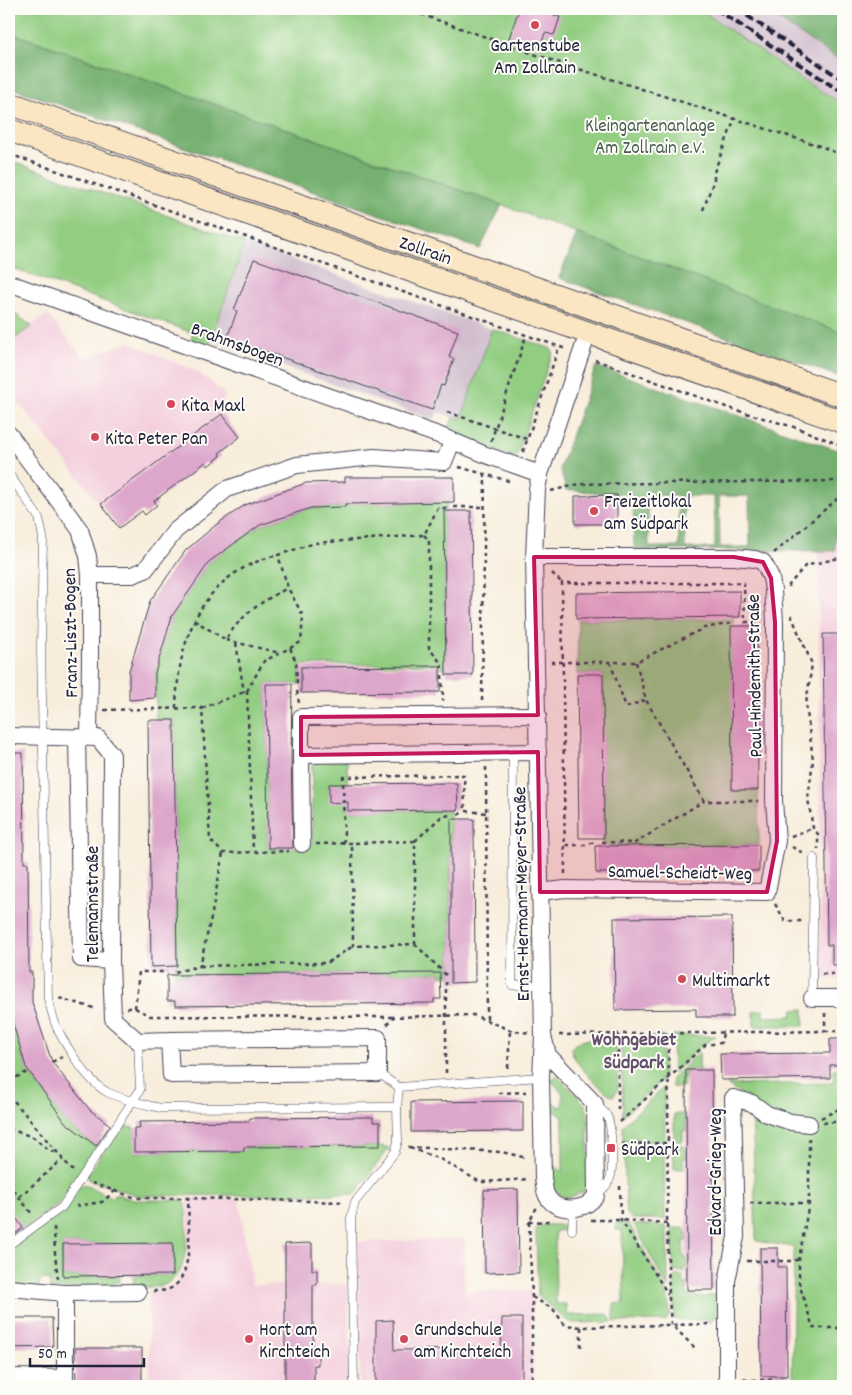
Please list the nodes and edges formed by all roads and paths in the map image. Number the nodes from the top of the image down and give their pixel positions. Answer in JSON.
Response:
{"nodes":[{"id":1,"x":406,"y":9,"type":"edge"},
{"id":2,"x":9,"y":103,"type":"edge"},
{"id":3,"x":735,"y":118,"type":"junction"},
{"id":4,"x":9,"y":130,"type":"edge"},
{"id":5,"x":9,"y":154,"type":"edge"},
{"id":6,"x":843,"y":156,"type":"edge"},
{"id":7,"x":703,"y":210,"type":"dead end"},
{"id":8,"x":9,"y":283,"type":"edge"},
{"id":9,"x":596,"y":309,"type":"junction"},
{"id":10,"x":588,"y":332,"type":"junction"},
{"id":11,"x":526,"y":336,"type":"junction"},
{"id":12,"x":559,"y":347,"type":"junction"},
{"id":13,"x":580,"y":354,"type":"junction"},
{"id":14,"x":843,"y":396,"type":"edge"},
{"id":15,"x":447,"y":412,"type":"dead end"},
{"id":16,"x":843,"y":422,"type":"edge"},
{"id":17,"x":495,"y":428,"type":"junction"},
{"id":18,"x":9,"y":434,"type":"edge"},
{"id":19,"x":527,"y":440,"type":"junction"},
{"id":20,"x":452,"y":442,"type":"junction"},
{"id":21,"x":843,"y":446,"type":"edge"},
{"id":22,"x":486,"y":455,"type":"junction"},
{"id":23,"x":444,"y":462,"type":"junction"},
{"id":24,"x":518,"y":467,"type":"junction"},
{"id":25,"x":9,"y":474,"type":"edge"},
{"id":26,"x":485,"y":474,"type":"junction"},
{"id":27,"x":843,"y":481,"type":"edge"},
{"id":28,"x":539,"y":482,"type":"junction"},
{"id":29,"x":843,"y":494,"type":"edge"},
{"id":30,"x":454,"y":507,"type":"dead end"},
{"id":31,"x":485,"y":507,"type":"junction"},
{"id":32,"x":447,"y":508,"type":"dead end"},
{"id":33,"x":424,"y":535,"type":"junction"},
{"id":34,"x":278,"y":555,"type":"junction"},
{"id":35,"x":534,"y":557,"type":"junction"},
{"id":36,"x":843,"y":557,"type":"edge"},
{"id":37,"x":763,"y":562,"type":"junction"},
{"id":38,"x":90,"y":574,"type":"junction"},
{"id":39,"x":288,"y":588,"type":"junction"},
{"id":40,"x":789,"y":593,"type":"dead end"},
{"id":41,"x":791,"y":608,"type":"dead end"},
{"id":42,"x":194,"y":620,"type":"junction"},
{"id":43,"x":734,"y":622,"type":"dead end"},
{"id":44,"x":775,"y":622,"type":"junction"},
{"id":45,"x":226,"y":640,"type":"junction"},
{"id":46,"x":236,"y":643,"type":"junction"},
{"id":47,"x":290,"y":648,"type":"junction"},
{"id":48,"x":280,"y":653,"type":"junction"},
{"id":49,"x":537,"y":662,"type":"junction"},
{"id":50,"x":563,"y":662,"type":"junction"},
{"id":51,"x":610,"y":662,"type":"junction"},
{"id":52,"x":636,"y":662,"type":"junction"},
{"id":53,"x":442,"y":668,"type":"dead end"},
{"id":54,"x":442,"y":675,"type":"dead end"},
{"id":55,"x":297,"y":684,"type":"dead end"},
{"id":56,"x":245,"y":692,"type":"junction"},
{"id":57,"x":646,"y":700,"type":"junction"},
{"id":58,"x":176,"y":708,"type":"junction"},
{"id":59,"x":202,"y":708,"type":"junction"},
{"id":60,"x":90,"y":710,"type":"junction"},
{"id":61,"x":538,"y":715,"type":"junction"},
{"id":62,"x":443,"y":716,"type":"junction"},
{"id":63,"x":482,"y":716,"type":"junction"},
{"id":64,"x":9,"y":736,"type":"edge"},
{"id":65,"x":43,"y":737,"type":"junction"},
{"id":66,"x":83,"y":737,"type":"junction"},
{"id":67,"x":513,"y":752,"type":"junction"},
{"id":68,"x":538,"y":752,"type":"junction"},
{"id":69,"x":486,"y":753,"type":"junction"},
{"id":70,"x":302,"y":755,"type":"junction"},
{"id":71,"x":704,"y":800,"type":"junction"},
{"id":72,"x":774,"y":801,"type":"junction"},
{"id":73,"x":465,"y":811,"type":"junction"},
{"id":74,"x":486,"y":813,"type":"junction"},
{"id":75,"x":450,"y":815,"type":"dead end"},
{"id":76,"x":458,"y":815,"type":"dead end"},
{"id":77,"x":813,"y":828,"type":"junction"},
{"id":78,"x":415,"y":841,"type":"junction"},
{"id":79,"x":777,"y":841,"type":"junction"},
{"id":80,"x":595,"y":842,"type":"dead end"},
{"id":81,"x":602,"y":842,"type":"dead end"},
{"id":82,"x":344,"y":843,"type":"junction"},
{"id":83,"x":352,"y":843,"type":"junction"},
{"id":84,"x":302,"y":844,"type":"junction"},
{"id":85,"x":566,"y":845,"type":"junction"},
{"id":86,"x":253,"y":851,"type":"junction"},
{"id":87,"x":223,"y":853,"type":"junction"},
{"id":88,"x":814,"y":858,"type":"junction"},
{"id":89,"x":565,"y":889,"type":"junction"},
{"id":90,"x":540,"y":892,"type":"junction"},
{"id":91,"x":767,"y":892,"type":"junction"},
{"id":92,"x":814,"y":920,"type":"junction"},
{"id":93,"x":415,"y":944,"type":"junction"},
{"id":94,"x":353,"y":946,"type":"junction"},
{"id":95,"x":111,"y":961,"type":"junction"},
{"id":96,"x":200,"y":966,"type":"junction"},
{"id":97,"x":167,"y":972,"type":"dead end"},
{"id":98,"x":175,"y":972,"type":"dead end"},
{"id":99,"x":813,"y":974,"type":"junction"},
{"id":100,"x":843,"y":974,"type":"edge"},
{"id":101,"x":446,"y":975,"type":"dead end"},
{"id":102,"x":446,"y":982,"type":"dead end"},
{"id":103,"x":542,"y":985,"type":"junction"},
{"id":104,"x":48,"y":993,"type":"junction"},
{"id":105,"x":819,"y":998,"type":"junction"},
{"id":106,"x":843,"y":998,"type":"edge"},
{"id":107,"x":112,"y":1008,"type":"junction"},
{"id":108,"x":135,"y":1008,"type":"junction"},
{"id":109,"x":446,"y":1016,"type":"junction"},
{"id":110,"x":393,"y":1017,"type":"junction"},
{"id":111,"x":487,"y":1021,"type":"junction"},
{"id":112,"x":510,"y":1030,"type":"junction"},
{"id":113,"x":825,"y":1031,"type":"junction"},
{"id":114,"x":843,"y":1031,"type":"edge"},
{"id":115,"x":723,"y":1032,"type":"junction"},
{"id":116,"x":669,"y":1034,"type":"junction"},
{"id":117,"x":543,"y":1036,"type":"junction"},
{"id":118,"x":378,"y":1038,"type":"junction"},
{"id":119,"x":169,"y":1040,"type":"junction"},
{"id":120,"x":138,"y":1041,"type":"junction"},
{"id":121,"x":29,"y":1071,"type":"dead end"},
{"id":122,"x":378,"y":1073,"type":"junction"},
{"id":123,"x":541,"y":1077,"type":"junction"},
{"id":124,"x":668,"y":1078,"type":"junction"},
{"id":125,"x":508,"y":1079,"type":"junction"},
{"id":126,"x":9,"y":1081,"type":"edge"},
{"id":127,"x":446,"y":1084,"type":"junction"},
{"id":128,"x":399,"y":1087,"type":"junction"},
{"id":129,"x":9,"y":1095,"type":"edge"},
{"id":130,"x":133,"y":1102,"type":"junction"},
{"id":131,"x":595,"y":1104,"type":"junction"},
{"id":132,"x":397,"y":1107,"type":"junction"},
{"id":133,"x":843,"y":1107,"type":"edge"},
{"id":134,"x":843,"y":1121,"type":"edge"},
{"id":135,"x":618,"y":1123,"type":"dead end"},
{"id":136,"x":809,"y":1124,"type":"junction"},
{"id":137,"x":9,"y":1129,"type":"edge"},
{"id":138,"x":398,"y":1141,"type":"junction"},
{"id":139,"x":668,"y":1143,"type":"junction"},
{"id":140,"x":611,"y":1144,"type":"junction"},
{"id":141,"x":408,"y":1146,"type":"junction"},
{"id":142,"x":59,"y":1154,"type":"junction"},
{"id":143,"x":63,"y":1159,"type":"junction"},
{"id":144,"x":543,"y":1161,"type":"junction"},
{"id":145,"x":80,"y":1180,"type":"junction"},
{"id":146,"x":9,"y":1184,"type":"edge"},
{"id":147,"x":544,"y":1186,"type":"junction"},
{"id":148,"x":115,"y":1191,"type":"junction"},
{"id":149,"x":596,"y":1196,"type":"junction"},
{"id":150,"x":19,"y":1197,"type":"junction"},
{"id":151,"x":188,"y":1198,"type":"junction"},
{"id":152,"x":355,"y":1202,"type":"junction"},
{"id":153,"x":809,"y":1202,"type":"junction"},
{"id":154,"x":735,"y":1203,"type":"junction"},
{"id":155,"x":62,"y":1207,"type":"junction"},
{"id":156,"x":54,"y":1213,"type":"junction"},
{"id":157,"x":572,"y":1214,"type":"junction"},
{"id":158,"x":621,"y":1220,"type":"junction"},
{"id":159,"x":529,"y":1222,"type":"junction"},
{"id":160,"x":39,"y":1223,"type":"junction"},
{"id":161,"x":667,"y":1223,"type":"junction"},
{"id":162,"x":572,"y":1230,"type":"dead end"},
{"id":163,"x":9,"y":1245,"type":"edge"},
{"id":164,"x":799,"y":1259,"type":"junction"},
{"id":165,"x":731,"y":1262,"type":"junction"},
{"id":166,"x":9,"y":1288,"type":"edge"},
{"id":167,"x":138,"y":1292,"type":"joint"},
{"id":168,"x":62,"y":1293,"type":"junction"},
{"id":169,"x":668,"y":1295,"type":"junction"},
{"id":170,"x":532,"y":1297,"type":"junction"},
{"id":171,"x":727,"y":1323,"type":"junction"},
{"id":172,"x":671,"y":1324,"type":"junction"},
{"id":173,"x":581,"y":1327,"type":"junction"},
{"id":174,"x":843,"y":1328,"type":"edge"},
{"id":175,"x":696,"y":1349,"type":"dead end"},
{"id":176,"x":581,"y":1351,"type":"dead end"},
{"id":177,"x":9,"y":1377,"type":"edge"},
{"id":178,"x":744,"y":1380,"type":"dead end"},
{"id":179,"x":778,"y":1380,"type":"dead end"},
{"id":180,"x":354,"y":1386,"type":"edge"},
{"id":181,"x":532,"y":1386,"type":"edge"},
{"id":182,"x":727,"y":1386,"type":"edge"}],
"edges":[{"from":1,"to":3,"type":"path"},
{"from":2,"to":9,"type":"main road","name":"Zollrain"},
{"from":3,"to":6,"type":"path"},
{"from":3,"to":7,"type":"path"},
{"from":4,"to":10,"type":"main road","name":"Zollrain"},
{"from":5,"to":11,"type":"path"},
{"from":8,"to":20,"type":"street","name":"Brahmsbogen"},
{"from":9,"to":10,"type":"main road"},
{"from":9,"to":14,"type":"main road","name":"Zollrain"},
{"from":10,"to":13,"type":"street","name":"Ernst-Hermann-Meyer-Straße"},
{"from":10,"to":16,"type":"main road","name":"Zollrain"},
{"from":11,"to":12,"type":"path"},
{"from":11,"to":17,"type":"path"},
{"from":12,"to":13,"type":"path"},
{"from":12,"to":19,"type":"path"},
{"from":13,"to":21,"type":"path"},
{"from":13,"to":28,"type":"street","name":"Ernst-Hermann-Meyer-Straße"},
{"from":15,"to":17,"type":"path"},
{"from":17,"to":19,"type":"path"},
{"from":17,"to":22,"type":"path"},
{"from":18,"to":38,"type":"street","name":"Franz-Liszt-Bogen"},
{"from":19,"to":24,"type":"path"},
{"from":20,"to":22,"type":"street","name":"Brahmsbogen"},
{"from":20,"to":23,"type":"street"},
{"from":22,"to":24,"type":"street","name":"Brahmsbogen"},
{"from":23,"to":26,"type":"path"},
{"from":23,"to":38,"type":"street"},
{"from":24,"to":28,"type":"street","name":"Brahmsbogen"},
{"from":25,"to":65,"type":"lane"},
{"from":26,"to":28,"type":"path"},
{"from":26,"to":31,"type":"path"},
{"from":27,"to":28,"type":"path"},
{"from":28,"to":35,"type":"street","name":"Ernst-Hermann-Meyer-Straße"},
{"from":29,"to":37,"type":"path"},
{"from":30,"to":31,"type":"path"},
{"from":31,"to":63,"type":"path"},
{"from":32,"to":33,"type":"path"},
{"from":33,"to":34,"type":"path"},
{"from":33,"to":53,"type":"path"},
{"from":34,"to":39,"type":"path"},
{"from":34,"to":42,"type":"path"},
{"from":35,"to":37,"type":"street"},
{"from":35,"to":49,"type":"street","name":"Ernst-Hermann-Meyer-Straße"},
{"from":36,"to":40,"type":"path"},
{"from":37,"to":44,"type":"street","name":"Paul-Hindemith-Straße"},
{"from":38,"to":60,"type":"street","name":"Franz-Liszt-Bogen"},
{"from":39,"to":45,"type":"path"},
{"from":39,"to":47,"type":"path"},
{"from":41,"to":77,"type":"path"},
{"from":42,"to":45,"type":"path"},
{"from":42,"to":58,"type":"path"},
{"from":43,"to":52,"type":"path"},
{"from":44,"to":50,"type":"path"},
{"from":44,"to":72,"type":"street","name":"Paul-Hindemith-Straße"},
{"from":45,"to":46,"type":"path"},
{"from":46,"to":48,"type":"path"},
{"from":46,"to":56,"type":"path"},
{"from":47,"to":48,"type":"path"},
{"from":47,"to":55,"type":"path"},
{"from":48,"to":56,"type":"path"},
{"from":49,"to":50,"type":"path"},
{"from":49,"to":61,"type":"street","name":"Ernst-Hermann-Meyer-Straße"},
{"from":50,"to":51,"type":"path"},
{"from":50,"to":85,"type":"path"},
{"from":51,"to":52,"type":"path"},
{"from":51,"to":57,"type":"path"},
{"from":52,"to":57,"type":"path"},
{"from":54,"to":62,"type":"path"},
{"from":56,"to":59,"type":"path"},
{"from":56,"to":86,"type":"path"},
{"from":57,"to":71,"type":"path"},
{"from":58,"to":59,"type":"path"},
{"from":58,"to":60,"type":"path"},
{"from":59,"to":87,"type":"path"},
{"from":60,"to":66,"type":"street","name":"Franz-Liszt-Bogen"},
{"from":61,"to":63,"type":"street"},
{"from":61,"to":68,"type":"street","name":"Ernst-Hermann-Meyer-Straße"},
{"from":62,"to":63,"type":"street"},
{"from":62,"to":70,"type":"street"},
{"from":64,"to":65,"type":"street"},
{"from":65,"to":66,"type":"street"},
{"from":65,"to":104,"type":"lane"},
{"from":66,"to":95,"type":"street","name":"Telemannstraße"},
{"from":66,"to":95,"type":"street","name":"Franz-Liszt-Bogen"},
{"from":67,"to":68,"type":"street"},
{"from":67,"to":69,"type":"street"},
{"from":67,"to":103,"type":"lane"},
{"from":68,"to":90,"type":"street","name":"Ernst-Hermann-Meyer-Straße"},
{"from":69,"to":70,"type":"street"},
{"from":69,"to":74,"type":"path"},
{"from":70,"to":84,"type":"street"},
{"from":71,"to":72,"type":"path"},
{"from":71,"to":81,"type":"path"},
{"from":72,"to":79,"type":"street","name":"Paul-Hindemith-Straße"},
{"from":73,"to":74,"type":"path"},
{"from":73,"to":76,"type":"path"},
{"from":73,"to":82,"type":"path"},
{"from":74,"to":111,"type":"path"},
{"from":75,"to":78,"type":"path"},
{"from":77,"to":79,"type":"path"},
{"from":77,"to":88,"type":"path"},
{"from":78,"to":83,"type":"path"},
{"from":78,"to":93,"type":"path"},
{"from":79,"to":88,"type":"path"},
{"from":79,"to":91,"type":"street","name":"Samuel-Scheidt-Weg"},
{"from":80,"to":85,"type":"path"},
{"from":82,"to":83,"type":"path"},
{"from":82,"to":84,"type":"path"},
{"from":83,"to":94,"type":"path"},
{"from":84,"to":86,"type":"path"},
{"from":85,"to":89,"type":"path"},
{"from":86,"to":87,"type":"path"},
{"from":87,"to":96,"type":"path"},
{"from":88,"to":92,"type":"lane"},
{"from":89,"to":90,"type":"street","name":"Samuel-Scheidt-Weg"},
{"from":89,"to":91,"type":"street","name":"Samuel-Scheidt-Weg"},
{"from":90,"to":103,"type":"street","name":"Ernst-Hermann-Meyer-Straße"},
{"from":91,"to":92,"type":"path"},
{"from":92,"to":99,"type":"lane"},
{"from":93,"to":94,"type":"path"},
{"from":93,"to":101,"type":"path"},
{"from":94,"to":96,"type":"path"},
{"from":95,"to":107,"type":"street","name":"Telemannstraße"},
{"from":96,"to":98,"type":"path"},
{"from":97,"to":108,"type":"path"},
{"from":99,"to":100,"type":"path"},
{"from":99,"to":105,"type":"lane"},
{"from":102,"to":109,"type":"path"},
{"from":103,"to":117,"type":"street","name":"Ernst-Hermann-Meyer-Straße"},
{"from":104,"to":107,"type":"path"},
{"from":104,"to":130,"type":"lane"},
{"from":105,"to":106,"type":"street"},
{"from":105,"to":113,"type":"path"},
{"from":107,"to":108,"type":"path"},
{"from":107,"to":120,"type":"street","name":"Telemannstraße"},
{"from":108,"to":110,"type":"path"},
{"from":109,"to":110,"type":"path"},
{"from":109,"to":111,"type":"path"},
{"from":109,"to":127,"type":"path"},
{"from":110,"to":118,"type":"path"},
{"from":111,"to":112,"type":"path"},
{"from":112,"to":117,"type":"path"},
{"from":112,"to":125,"type":"path"},
{"from":113,"to":114,"type":"path"},
{"from":113,"to":115,"type":"path"},
{"from":115,"to":116,"type":"path"},
{"from":115,"to":124,"type":"path"},
{"from":116,"to":117,"type":"path"},
{"from":116,"to":124,"type":"path"},
{"from":117,"to":123,"type":"street","name":"Ernst-Hermann-Meyer-Straße"},
{"from":117,"to":131,"type":"street","name":"Ernst-Hermann-Meyer-Straße"},
{"from":118,"to":119,"type":"street"},
{"from":118,"to":122,"type":"street"},
{"from":119,"to":120,"type":"street"},
{"from":119,"to":122,"type":"street"},
{"from":120,"to":130,"type":"lane"},
{"from":121,"to":126,"type":"path"},
{"from":122,"to":128,"type":"lane"},
{"from":123,"to":125,"type":"lane"},
{"from":123,"to":144,"type":"street","name":"Ernst-Hermann-Meyer-Straße"},
{"from":124,"to":135,"type":"path"},
{"from":124,"to":139,"type":"path"},
{"from":125,"to":127,"type":"lane"},
{"from":127,"to":128,"type":"lane"},
{"from":128,"to":132,"type":"lane"},
{"from":129,"to":142,"type":"path"},
{"from":130,"to":132,"type":"lane"},
{"from":130,"to":145,"type":"lane"},
{"from":131,"to":140,"type":"lane"},
{"from":131,"to":149,"type":"street"},
{"from":132,"to":138,"type":"lane"},
{"from":133,"to":136,"type":"path"},
{"from":134,"to":136,"type":"path"},
{"from":136,"to":153,"type":"path"},
{"from":136,"to":154,"type":"street","name":"Edvard-Grieg-Weg"},
{"from":137,"to":142,"type":"path"},
{"from":138,"to":141,"type":"path"},
{"from":138,"to":152,"type":"lane"},
{"from":139,"to":140,"type":"path"},
{"from":139,"to":161,"type":"path"},
{"from":140,"to":149,"type":"lane"},
{"from":141,"to":144,"type":"path"},
{"from":141,"to":147,"type":"path"},
{"from":142,"to":143,"type":"path"},
{"from":143,"to":145,"type":"path"},
{"from":143,"to":150,"type":"path"},
{"from":144,"to":147,"type":"street","name":"Ernst-Hermann-Meyer-Straße"},
{"from":145,"to":148,"type":"path"},
{"from":145,"to":155,"type":"lane"},
{"from":146,"to":150,"type":"path"},
{"from":147,"to":157,"type":"street"},
{"from":147,"to":159,"type":"path"},
{"from":148,"to":151,"type":"path"},
{"from":148,"to":155,"type":"path"},
{"from":149,"to":157,"type":"street"},
{"from":150,"to":160,"type":"path"},
{"from":151,"to":152,"type":"path"},
{"from":151,"to":167,"type":"path"},
{"from":152,"to":180,"type":"lane"},
{"from":153,"to":154,"type":"path"},
{"from":153,"to":164,"type":"path"},
{"from":154,"to":165,"type":"street","name":"Edvard-Grieg-Weg"},
{"from":155,"to":156,"type":"lane"},
{"from":156,"to":160,"type":"lane"},
{"from":156,"to":168,"type":"path"},
{"from":157,"to":158,"type":"path"},
{"from":157,"to":159,"type":"path"},
{"from":157,"to":162,"type":"lane"},
{"from":158,"to":161,"type":"path"},
{"from":158,"to":169,"type":"path"},
{"from":159,"to":170,"type":"path"},
{"from":160,"to":163,"type":"lane"},
{"from":161,"to":169,"type":"path"},
{"from":164,"to":165,"type":"path"},
{"from":164,"to":174,"type":"path"},
{"from":165,"to":171,"type":"street","name":"Edvard-Grieg-Weg"},
{"from":166,"to":168,"type":"street"},
{"from":167,"to":168,"type":"street"},
{"from":168,"to":177,"type":"street"},
{"from":169,"to":172,"type":"path"},
{"from":170,"to":173,"type":"path"},
{"from":170,"to":181,"type":"path"},
{"from":171,"to":172,"type":"path"},
{"from":171,"to":182,"type":"street","name":"Edvard-Grieg-Weg"},
{"from":172,"to":173,"type":"path"},
{"from":172,"to":175,"type":"path"},
{"from":173,"to":176,"type":"path"},
{"from":178,"to":179,"type":"path"}]}
